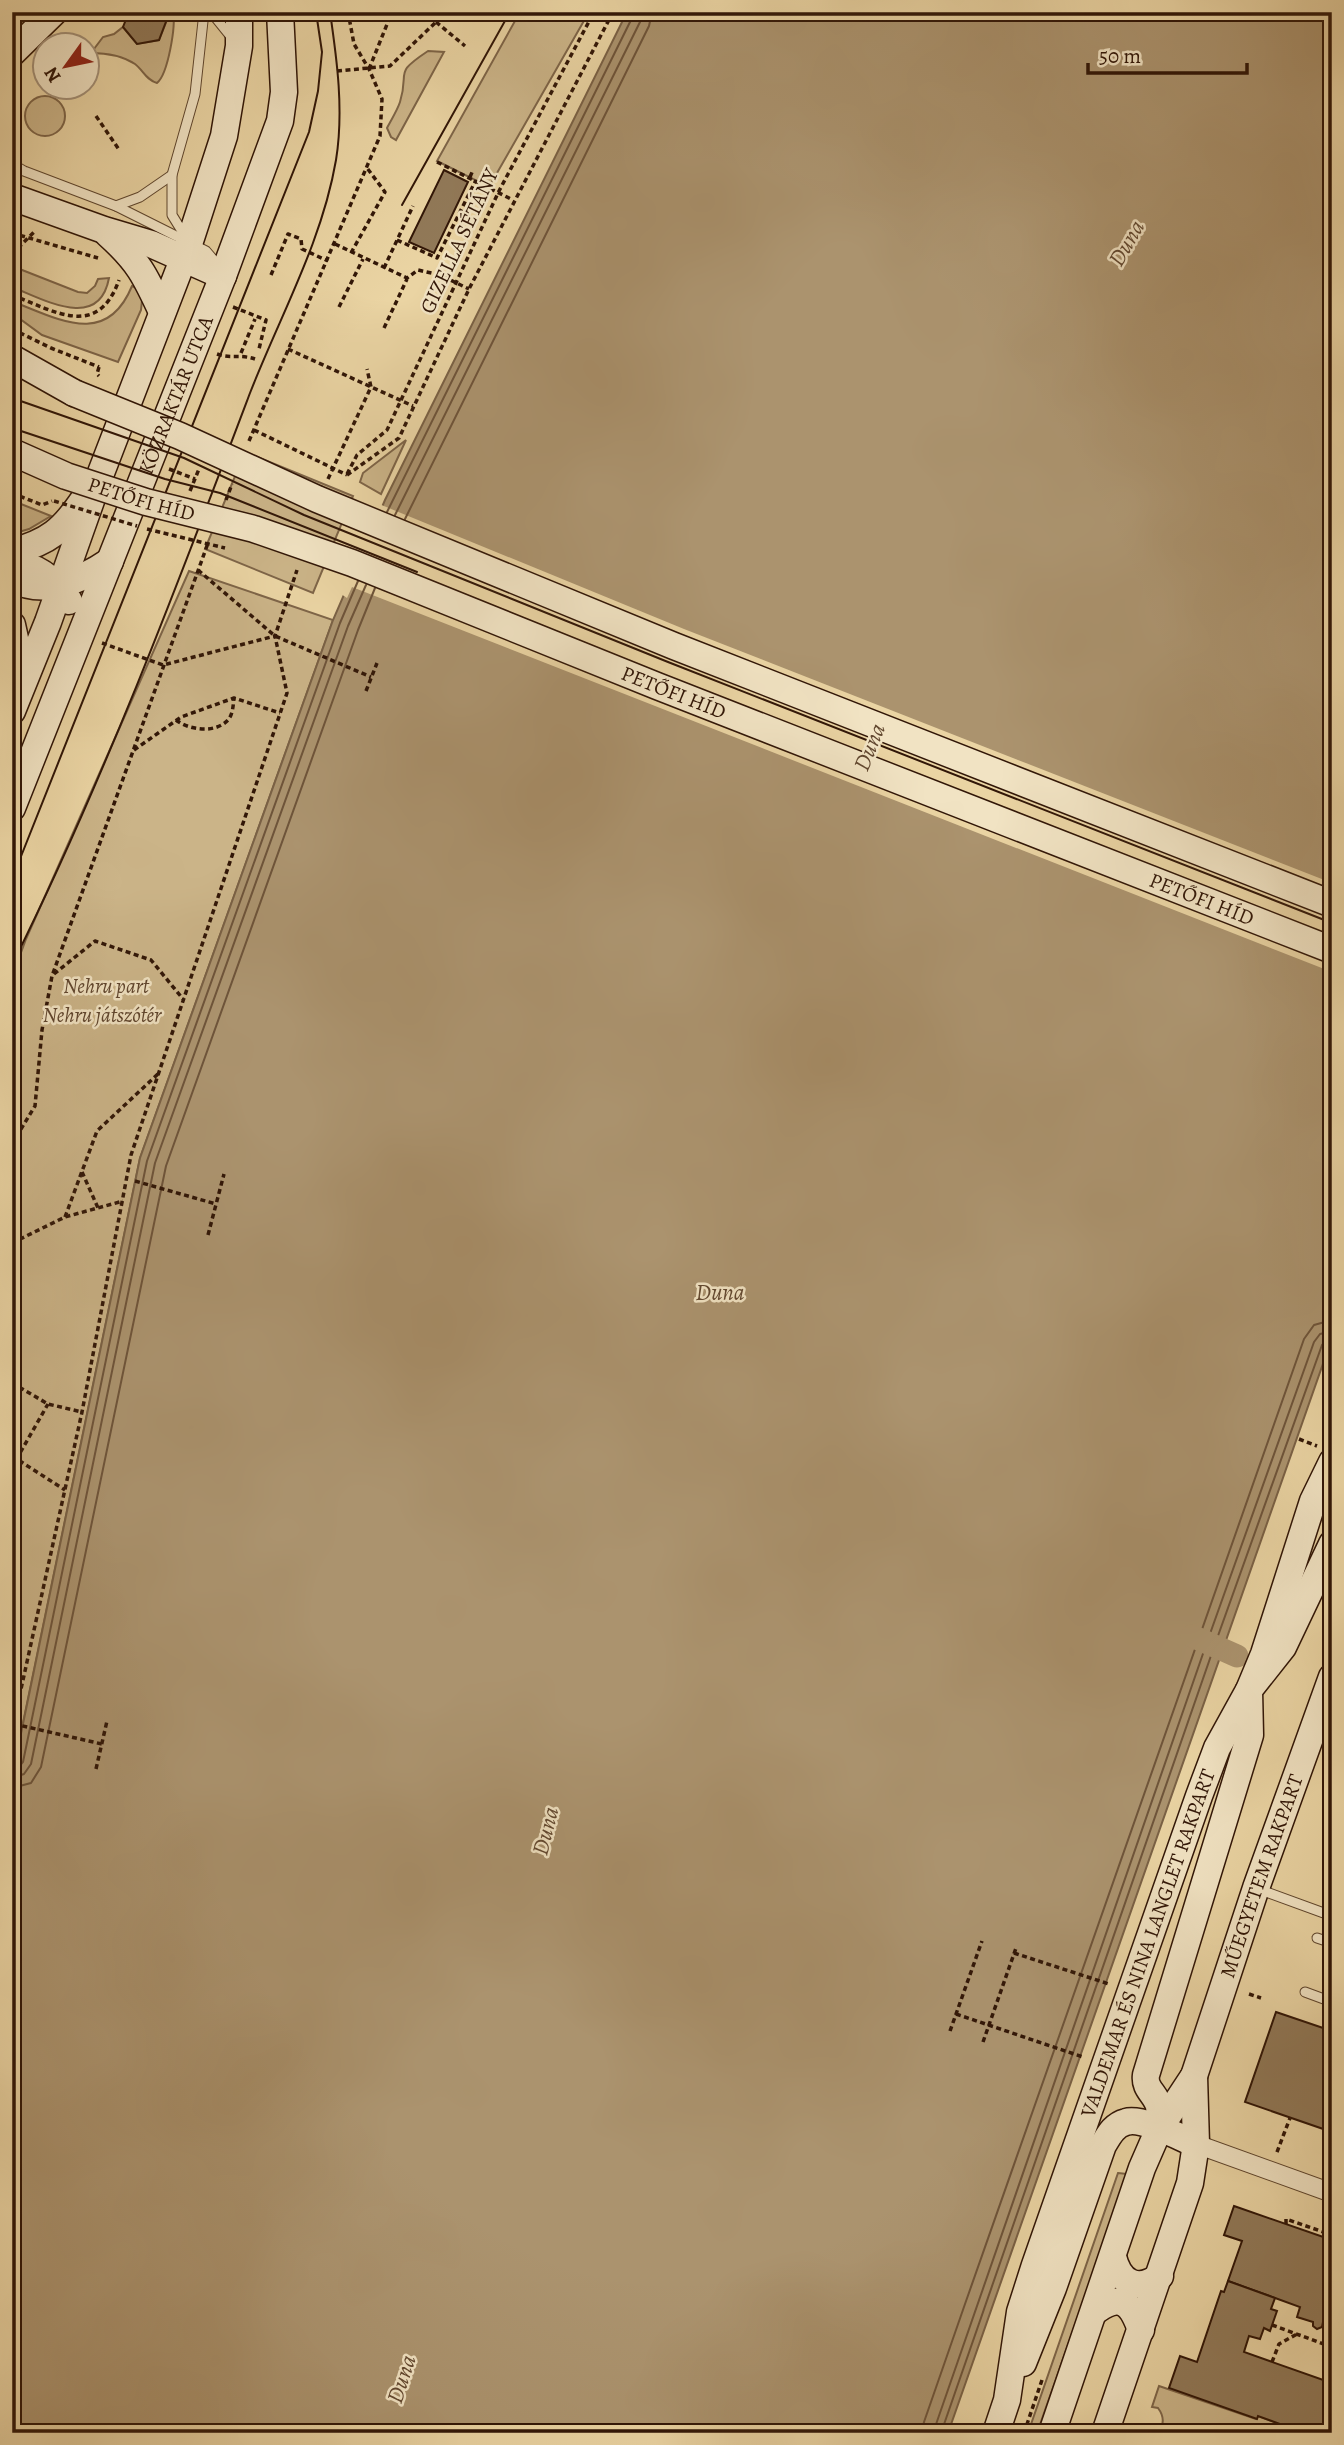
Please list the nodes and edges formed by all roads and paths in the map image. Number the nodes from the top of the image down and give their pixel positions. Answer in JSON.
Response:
{"nodes":[{"id":1,"x":54,"y":12,"type":"edge"},
{"id":2,"x":204,"y":12,"type":"edge"},
{"id":3,"x":211,"y":12,"type":"edge"},
{"id":4,"x":239,"y":12,"type":"edge"},
{"id":5,"x":280,"y":12,"type":"edge"},
{"id":6,"x":348,"y":12,"type":"edge"},
{"id":7,"x":392,"y":12,"type":"edge"},
{"id":8,"x":443,"y":12,"type":"edge"},
{"id":9,"x":594,"y":12,"type":"edge"},
{"id":10,"x":612,"y":12,"type":"edge"},
{"id":11,"x":436,"y":22,"type":"junction"},
{"id":12,"x":239,"y":46,"type":"junction"},
{"id":13,"x":465,"y":46,"type":"dead end"},
{"id":14,"x":12,"y":52,"type":"edge"},
{"id":15,"x":369,"y":69,"type":"junction"},
{"id":16,"x":337,"y":71,"type":"dead end"},
{"id":17,"x":96,"y":116,"type":"dead end"},
{"id":18,"x":120,"y":151,"type":"dead end"},
{"id":19,"x":437,"y":162,"type":"dead end"},
{"id":20,"x":12,"y":164,"type":"edge"},
{"id":21,"x":367,"y":168,"type":"junction"},
{"id":22,"x":473,"y":170,"type":"dead end"},
{"id":23,"x":172,"y":175,"type":"junction"},
{"id":24,"x":470,"y":177,"type":"junction"},
{"id":25,"x":475,"y":180,"type":"junction"},
{"id":26,"x":499,"y":191,"type":"junction"},
{"id":27,"x":12,"y":197,"type":"edge"},
{"id":28,"x":513,"y":200,"type":"junction"},
{"id":29,"x":116,"y":206,"type":"junction"},
{"id":30,"x":413,"y":206,"type":"dead end"},
{"id":31,"x":36,"y":230,"type":"dead end"},
{"id":32,"x":104,"y":230,"type":"junction"},
{"id":33,"x":12,"y":233,"type":"edge"},
{"id":34,"x":27,"y":238,"type":"junction"},
{"id":35,"x":397,"y":240,"type":"junction"},
{"id":36,"x":187,"y":251,"type":"junction"},
{"id":37,"x":351,"y":253,"type":"junction"},
{"id":38,"x":12,"y":254,"type":"edge"},
{"id":39,"x":363,"y":258,"type":"junction"},
{"id":40,"x":100,"y":259,"type":"dead end"},
{"id":41,"x":328,"y":261,"type":"dead end"},
{"id":42,"x":384,"y":268,"type":"junction"},
{"id":43,"x":271,"y":275,"type":"dead end"},
{"id":44,"x":223,"y":276,"type":"junction"},
{"id":45,"x":121,"y":277,"type":"dead end"},
{"id":46,"x":407,"y":278,"type":"junction"},
{"id":47,"x":457,"y":283,"type":"junction"},
{"id":48,"x":469,"y":289,"type":"junction"},
{"id":49,"x":12,"y":295,"type":"edge"},
{"id":50,"x":232,"y":306,"type":"dead end"},
{"id":51,"x":339,"y":307,"type":"dead end"},
{"id":52,"x":162,"y":312,"type":"junction"},
{"id":53,"x":255,"y":320,"type":"dead end"},
{"id":54,"x":384,"y":328,"type":"dead end"},
{"id":55,"x":12,"y":329,"type":"edge"},
{"id":56,"x":259,"y":349,"type":"dead end"},
{"id":57,"x":288,"y":349,"type":"dead end"},
{"id":58,"x":214,"y":353,"type":"dead end"},
{"id":59,"x":241,"y":354,"type":"junction"},
{"id":60,"x":12,"y":358,"type":"edge"},
{"id":61,"x":255,"y":359,"type":"dead end"},
{"id":62,"x":99,"y":367,"type":"dead end"},
{"id":63,"x":367,"y":369,"type":"dead end"},
{"id":64,"x":12,"y":374,"type":"edge"},
{"id":65,"x":371,"y":387,"type":"junction"},
{"id":66,"x":74,"y":393,"type":"junction"},
{"id":67,"x":402,"y":401,"type":"junction"},
{"id":68,"x":414,"y":406,"type":"junction"},
{"id":69,"x":254,"y":430,"type":"dead end"},
{"id":70,"x":12,"y":452,"type":"edge"},
{"id":71,"x":331,"y":468,"type":"junction"},
{"id":72,"x":169,"y":469,"type":"dead end"},
{"id":73,"x":346,"y":475,"type":"junction"},
{"id":74,"x":99,"y":478,"type":"junction"},
{"id":75,"x":195,"y":479,"type":"dead end"},
{"id":76,"x":12,"y":493,"type":"edge"},
{"id":77,"x":113,"y":520,"type":"dead end"},
{"id":78,"x":12,"y":552,"type":"edge"},
{"id":79,"x":110,"y":561,"type":"junction"},
{"id":80,"x":12,"y":563,"type":"edge"},
{"id":81,"x":198,"y":569,"type":"dead end"},
{"id":82,"x":12,"y":579,"type":"edge"},
{"id":83,"x":60,"y":587,"type":"junction"},
{"id":84,"x":12,"y":625,"type":"edge"},
{"id":85,"x":275,"y":636,"type":"junction"},
{"id":86,"x":90,"y":638,"type":"junction"},
{"id":87,"x":377,"y":663,"type":"dead end"},
{"id":88,"x":163,"y":665,"type":"junction"},
{"id":89,"x":372,"y":677,"type":"junction"},
{"id":90,"x":24,"y":680,"type":"junction"},
{"id":91,"x":366,"y":691,"type":"dead end"},
{"id":92,"x":234,"y":698,"type":"junction"},
{"id":93,"x":12,"y":711,"type":"edge"},
{"id":94,"x":280,"y":713,"type":"junction"},
{"id":95,"x":176,"y":720,"type":"junction"},
{"id":96,"x":132,"y":752,"type":"junction"},
{"id":97,"x":12,"y":808,"type":"edge"},
{"id":98,"x":1332,"y":904,"type":"edge"},
{"id":99,"x":1332,"y":950,"type":"edge"},
{"id":100,"x":52,"y":976,"type":"junction"},
{"id":101,"x":183,"y":999,"type":"junction"},
{"id":102,"x":159,"y":1072,"type":"junction"},
{"id":103,"x":12,"y":1144,"type":"edge"},
{"id":104,"x":82,"y":1172,"type":"junction"},
{"id":105,"x":224,"y":1174,"type":"dead end"},
{"id":106,"x":135,"y":1181,"type":"dead end"},
{"id":107,"x":123,"y":1201,"type":"junction"},
{"id":108,"x":216,"y":1204,"type":"junction"},
{"id":109,"x":98,"y":1208,"type":"junction"},
{"id":110,"x":65,"y":1217,"type":"junction"},
{"id":111,"x":208,"y":1235,"type":"dead end"},
{"id":112,"x":12,"y":1243,"type":"edge"},
{"id":113,"x":12,"y":1384,"type":"edge"},
{"id":114,"x":48,"y":1404,"type":"junction"},
{"id":115,"x":82,"y":1412,"type":"junction"},
{"id":116,"x":12,"y":1456,"type":"edge"},
{"id":117,"x":18,"y":1459,"type":"junction"},
{"id":118,"x":1332,"y":1462,"type":"edge"},
{"id":119,"x":12,"y":1467,"type":"edge"},
{"id":120,"x":65,"y":1490,"type":"junction"},
{"id":121,"x":1332,"y":1544,"type":"edge"},
{"id":122,"x":1332,"y":1677,"type":"edge"},
{"id":123,"x":1249,"y":1690,"type":"junction"},
{"id":124,"x":107,"y":1720,"type":"dead end"},
{"id":125,"x":13,"y":1727,"type":"edge"},
{"id":126,"x":102,"y":1744,"type":"junction"},
{"id":127,"x":96,"y":1769,"type":"dead end"},
{"id":128,"x":1256,"y":1888,"type":"junction"},
{"id":129,"x":1332,"y":1916,"type":"edge"},
{"id":130,"x":1317,"y":1938,"type":"dead end"},
{"id":131,"x":982,"y":1941,"type":"dead end"},
{"id":132,"x":1332,"y":1943,"type":"edge"},
{"id":133,"x":1115,"y":1985,"type":"dead end"},
{"id":134,"x":1305,"y":1992,"type":"dead end"},
{"id":135,"x":1249,"y":1994,"type":"dead end"},
{"id":136,"x":1261,"y":1998,"type":"dead end"},
{"id":137,"x":1332,"y":2002,"type":"edge"},
{"id":138,"x":956,"y":2014,"type":"junction"},
{"id":139,"x":990,"y":2026,"type":"junction"},
{"id":140,"x":950,"y":2031,"type":"dead end"},
{"id":141,"x":983,"y":2042,"type":"dead end"},
{"id":142,"x":1090,"y":2060,"type":"dead end"},
{"id":143,"x":1194,"y":2076,"type":"junction"},
{"id":144,"x":1290,"y":2118,"type":"dead end"},
{"id":145,"x":1159,"y":2129,"type":"junction"},
{"id":146,"x":1281,"y":2142,"type":"dead end"},
{"id":147,"x":1196,"y":2144,"type":"junction"},
{"id":148,"x":1332,"y":2193,"type":"edge"},
{"id":149,"x":1286,"y":2224,"type":"dead end"},
{"id":150,"x":1332,"y":2235,"type":"edge"},
{"id":151,"x":1113,"y":2257,"type":"junction"},
{"id":152,"x":1160,"y":2276,"type":"junction"},
{"id":153,"x":1094,"y":2312,"type":"junction"},
{"id":154,"x":1272,"y":2325,"type":"dead end"},
{"id":155,"x":1141,"y":2330,"type":"junction"},
{"id":156,"x":1297,"y":2334,"type":"junction"},
{"id":157,"x":1332,"y":2347,"type":"edge"},
{"id":158,"x":1272,"y":2362,"type":"dead end"},
{"id":159,"x":1007,"y":2400,"type":"junction"},
{"id":160,"x":996,"y":2433,"type":"edge"},
{"id":161,"x":1052,"y":2433,"type":"edge"},
{"id":162,"x":1105,"y":2433,"type":"edge"}],
"edges":[{"from":1,"to":14,"type":"main road"},
{"from":2,"to":23,"type":"lane"},
{"from":3,"to":12,"type":"lane"},
{"from":4,"to":12,"type":"main road","name":"KÖZRAKTÁR UTCA"},
{"from":5,"to":44,"type":"main road","name":"KÖZRAKTÁR UTCA"},
{"from":6,"to":15,"type":"path"},
{"from":7,"to":15,"type":"path"},
{"from":8,"to":11,"type":"path"},
{"from":9,"to":26,"type":"path","name":"GIZELLA SÉTÁNY"},
{"from":10,"to":28,"type":"path"},
{"from":11,"to":13,"type":"path"},
{"from":11,"to":15,"type":"path"},
{"from":12,"to":36,"type":"main road","name":"KÖZRAKTÁR UTCA"},
{"from":15,"to":16,"type":"path"},
{"from":15,"to":21,"type":"path"},
{"from":17,"to":18,"type":"path"},
{"from":19,"to":24,"type":"path"},
{"from":20,"to":29,"type":"lane"},
{"from":21,"to":37,"type":"path"},
{"from":21,"to":37,"type":"path"},
{"from":22,"to":24,"type":"path"},
{"from":23,"to":29,"type":"lane"},
{"from":23,"to":36,"type":"lane"},
{"from":24,"to":25,"type":"path"},
{"from":25,"to":26,"type":"path"},
{"from":25,"to":35,"type":"path"},
{"from":26,"to":28,"type":"path"},
{"from":26,"to":47,"type":"path","name":"GIZELLA SÉTÁNY"},
{"from":27,"to":32,"type":"main road"},
{"from":28,"to":48,"type":"path"},
{"from":29,"to":36,"type":"lane"},
{"from":30,"to":35,"type":"path"},
{"from":31,"to":34,"type":"path"},
{"from":32,"to":36,"type":"main road"},
{"from":32,"to":52,"type":"main road"},
{"from":33,"to":34,"type":"path"},
{"from":34,"to":38,"type":"path"},
{"from":34,"to":40,"type":"path"},
{"from":35,"to":42,"type":"path"},
{"from":36,"to":44,"type":"main road"},
{"from":36,"to":52,"type":"main road","name":"KÖZRAKTÁR UTCA"},
{"from":37,"to":39,"type":"path"},
{"from":39,"to":42,"type":"path"},
{"from":39,"to":51,"type":"path"},
{"from":41,"to":43,"type":"path"},
{"from":42,"to":46,"type":"path"},
{"from":44,"to":79,"type":"main road","name":"KÖZRAKTÁR UTCA"},
{"from":45,"to":49,"type":"path"},
{"from":46,"to":47,"type":"path"},
{"from":46,"to":54,"type":"path"},
{"from":47,"to":48,"type":"path"},
{"from":47,"to":67,"type":"path","name":"GIZELLA SÉTÁNY"},
{"from":48,"to":68,"type":"path"},
{"from":50,"to":56,"type":"path"},
{"from":52,"to":74,"type":"main road","name":"KÖZRAKTÁR UTCA"},
{"from":53,"to":59,"type":"path"},
{"from":55,"to":62,"type":"path"},
{"from":57,"to":65,"type":"path"},
{"from":58,"to":59,"type":"path"},
{"from":59,"to":61,"type":"path"},
{"from":60,"to":66,"type":"main road"},
{"from":63,"to":65,"type":"path"},
{"from":64,"to":66,"type":"main road"},
{"from":65,"to":67,"type":"path"},
{"from":65,"to":71,"type":"path"},
{"from":66,"to":98,"type":"main road","name":"PETŐFI HÍD","bridge":true},
{"from":67,"to":68,"type":"path"},
{"from":67,"to":73,"type":"path","name":"GIZELLA SÉTÁNY"},
{"from":68,"to":73,"type":"path"},
{"from":69,"to":71,"type":"path"},
{"from":70,"to":99,"type":"main road","name":"PETŐFI HÍD","bridge":true},
{"from":71,"to":73,"type":"path"},
{"from":72,"to":75,"type":"path"},
{"from":74,"to":78,"type":"main road"},
{"from":74,"to":83,"type":"main road","name":"KÖZRAKTÁR UTCA"},
{"from":76,"to":77,"type":"path","bridge":true},
{"from":79,"to":83,"type":"main road"},
{"from":79,"to":86,"type":"main road","name":"KÖZRAKTÁR UTCA"},
{"from":80,"to":83,"type":"main road"},
{"from":81,"to":85,"type":"path"},
{"from":82,"to":83,"type":"main road"},
{"from":83,"to":86,"type":"main road"},
{"from":83,"to":90,"type":"main road","name":"KÖZRAKTÁR UTCA"},
{"from":84,"to":90,"type":"main road"},
{"from":85,"to":88,"type":"path"},
{"from":85,"to":89,"type":"path"},
{"from":85,"to":94,"type":"path"},
{"from":86,"to":88,"type":"path"},
{"from":86,"to":97,"type":"main road","name":"KÖZRAKTÁR UTCA"},
{"from":87,"to":89,"type":"path"},
{"from":88,"to":96,"type":"path"},
{"from":89,"to":91,"type":"path"},
{"from":90,"to":93,"type":"main road","name":"KÖZRAKTÁR UTCA"},
{"from":92,"to":94,"type":"path"},
{"from":92,"to":95,"type":"path"},
{"from":92,"to":95,"type":"path"},
{"from":94,"to":101,"type":"path"},
{"from":95,"to":96,"type":"path"},
{"from":96,"to":100,"type":"path"},
{"from":100,"to":101,"type":"path"},
{"from":100,"to":103,"type":"path"},
{"from":101,"to":102,"type":"path"},
{"from":102,"to":104,"type":"path"},
{"from":102,"to":107,"type":"path"},
{"from":104,"to":109,"type":"path"},
{"from":104,"to":110,"type":"path"},
{"from":105,"to":108,"type":"path"},
{"from":106,"to":108,"type":"path"},
{"from":107,"to":109,"type":"path"},
{"from":107,"to":115,"type":"path"},
{"from":108,"to":111,"type":"path"},
{"from":109,"to":110,"type":"path"},
{"from":110,"to":112,"type":"path"},
{"from":113,"to":114,"type":"path"},
{"from":114,"to":115,"type":"path"},
{"from":114,"to":117,"type":"path"},
{"from":115,"to":120,"type":"path"},
{"from":116,"to":117,"type":"path"},
{"from":117,"to":119,"type":"path"},
{"from":117,"to":120,"type":"path"},
{"from":118,"to":123,"type":"main road","name":"VALDEMAR ÉS NINA LANGLET RAKPART"},
{"from":120,"to":125,"type":"path"},
{"from":121,"to":123,"type":"main road"},
{"from":122,"to":128,"type":"main road","name":"MŰEGYETEM RAKPART"},
{"from":123,"to":145,"type":"main road"},
{"from":123,"to":159,"type":"main road","name":"VALDEMAR ÉS NINA LANGLET RAKPART"},
{"from":124,"to":126,"type":"path"},
{"from":125,"to":126,"type":"path"},
{"from":126,"to":127,"type":"path"},
{"from":128,"to":129,"type":"lane"},
{"from":128,"to":143,"type":"main road","name":"MŰEGYETEM RAKPART"},
{"from":130,"to":132,"type":"lane"},
{"from":131,"to":138,"type":"path"},
{"from":133,"to":139,"type":"path"},
{"from":134,"to":137,"type":"lane"},
{"from":135,"to":136,"type":"path"},
{"from":138,"to":139,"type":"path"},
{"from":138,"to":140,"type":"path"},
{"from":139,"to":141,"type":"path"},
{"from":139,"to":142,"type":"path"},
{"from":143,"to":145,"type":"main road","name":"MŰEGYETEM RAKPART"},
{"from":143,"to":147,"type":"main road","name":"MŰEGYETEM RAKPART"},
{"from":144,"to":146,"type":"path"},
{"from":145,"to":147,"type":"main road"},
{"from":145,"to":151,"type":"main road","name":"MŰEGYETEM RAKPART"},
{"from":145,"to":159,"type":"main road"},
{"from":147,"to":148,"type":"street"},
{"from":147,"to":152,"type":"main road","name":"MŰEGYETEM RAKPART"},
{"from":149,"to":150,"type":"path"},
{"from":151,"to":152,"type":"main road"},
{"from":151,"to":153,"type":"main road","name":"MŰEGYETEM RAKPART"},
{"from":152,"to":155,"type":"main road","name":"MŰEGYETEM RAKPART"},
{"from":153,"to":155,"type":"main road"},
{"from":153,"to":161,"type":"main road","name":"MŰEGYETEM RAKPART"},
{"from":154,"to":156,"type":"path"},
{"from":155,"to":162,"type":"main road","name":"MŰEGYETEM RAKPART"},
{"from":156,"to":157,"type":"path"},
{"from":156,"to":158,"type":"path"},
{"from":159,"to":160,"type":"main road","name":"VALDEMAR ÉS NINA LANGLET RAKPART"}]}
